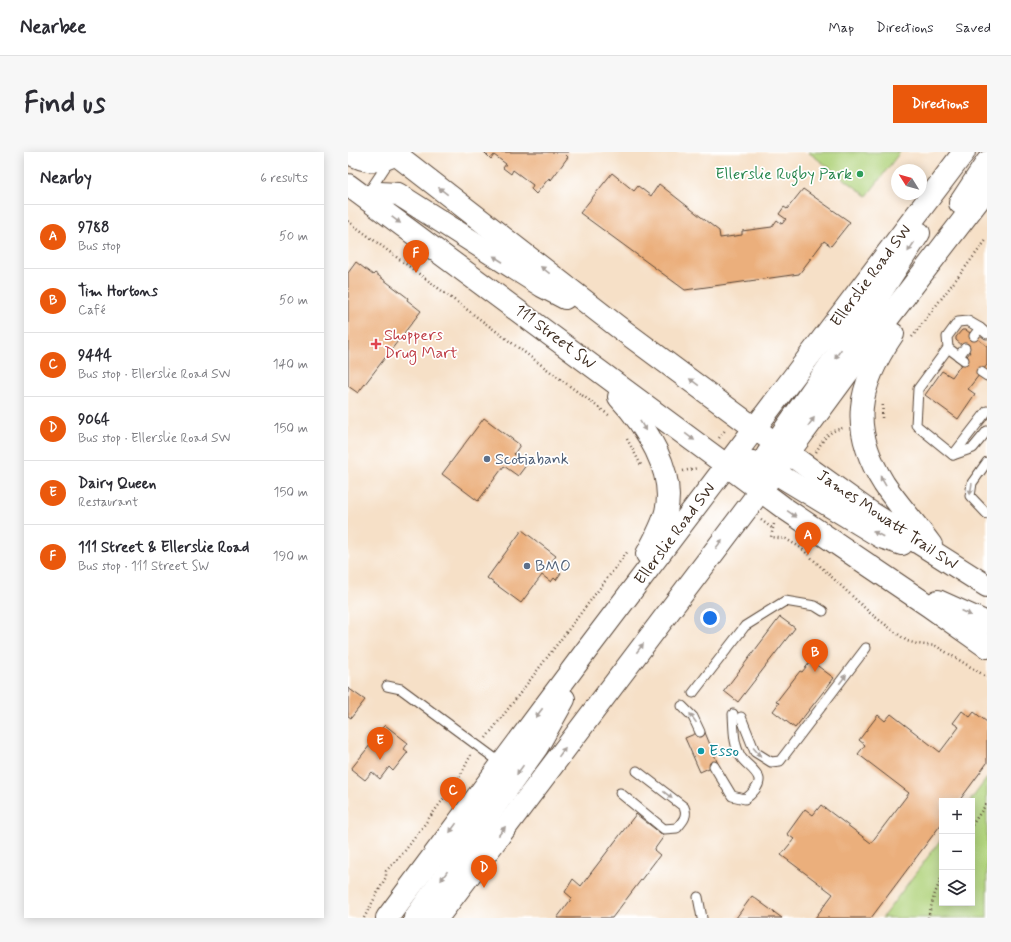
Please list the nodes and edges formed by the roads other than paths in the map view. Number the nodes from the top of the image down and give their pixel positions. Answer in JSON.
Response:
{"nodes":[{"id":1,"x":348,"y":152,"type":"edge"},
{"id":2,"x":964,"y":152,"type":"edge"},
{"id":3,"x":394,"y":153,"type":"edge"},
{"id":4,"x":987,"y":162,"type":"edge"},
{"id":5,"x":987,"y":189,"type":"edge"},
{"id":6,"x":356,"y":191,"type":"edge"},
{"id":7,"x":935,"y":256,"type":"junction"},
{"id":8,"x":916,"y":281,"type":"junction"},
{"id":9,"x":617,"y":326,"type":"junction"},
{"id":10,"x":983,"y":331,"type":"edge"},
{"id":11,"x":974,"y":336,"type":"dead end"},
{"id":12,"x":948,"y":348,"type":"junction"},
{"id":13,"x":965,"y":348,"type":"dead end"},
{"id":14,"x":580,"y":355,"type":"junction"},
{"id":15,"x":713,"y":396,"type":"junction"},
{"id":16,"x":987,"y":411,"type":"edge"},
{"id":17,"x":756,"y":428,"type":"junction"},
{"id":18,"x":987,"y":431,"type":"edge"},
{"id":19,"x":781,"y":448,"type":"junction"},
{"id":20,"x":953,"y":455,"type":"junction"},
{"id":21,"x":987,"y":462,"type":"edge"},
{"id":22,"x":727,"y":466,"type":"junction"},
{"id":23,"x":769,"y":469,"type":"junction"},
{"id":24,"x":761,"y":490,"type":"junction"},
{"id":25,"x":987,"y":514,"type":"edge"},
{"id":26,"x":941,"y":557,"type":"junction"},
{"id":27,"x":977,"y":574,"type":"edge"},
{"id":28,"x":987,"y":586,"type":"edge"},
{"id":29,"x":903,"y":589,"type":"junction"},
{"id":30,"x":823,"y":611,"type":"dead end"},
{"id":31,"x":614,"y":615,"type":"junction"},
{"id":32,"x":987,"y":623,"type":"edge"},
{"id":33,"x":987,"y":647,"type":"edge"},
{"id":34,"x":866,"y":648,"type":"dead end"},
{"id":35,"x":586,"y":651,"type":"junction"},
{"id":36,"x":387,"y":686,"type":"dead end"},
{"id":37,"x":693,"y":692,"type":"dead end"},
{"id":38,"x":682,"y":706,"type":"dead end"},
{"id":39,"x":700,"y":732,"type":"dead end"},
{"id":40,"x":501,"y":764,"type":"junction"},
{"id":41,"x":714,"y":766,"type":"dead end"},
{"id":42,"x":637,"y":771,"type":"dead end"},
{"id":43,"x":620,"y":793,"type":"dead end"},
{"id":44,"x":698,"y":897,"type":"dead end"},
{"id":45,"x":395,"y":914,"type":"edge"},
{"id":46,"x":415,"y":918,"type":"edge"},
{"id":47,"x":437,"y":918,"type":"edge"},
{"id":48,"x":702,"y":918,"type":"edge"}],
"edges":[{"from":1,"to":3,"type":"main road"},
{"from":2,"to":15,"type":"main road"},
{"from":2,"to":17,"type":"main road","name":"Ellerslie Road SW"},
{"from":2,"to":19,"type":"main road","one_way":true},
{"from":3,"to":6,"type":"lane"},
{"from":9,"to":3,"type":"main road","one_way":true},
{"from":4,"to":7,"type":"main road"},
{"from":5,"to":7,"type":"main road"},
{"from":9,"to":6,"type":"main road","one_way":true},
{"from":6,"to":14,"type":"main road","name":"111 Street SW","one_way":true},
{"from":7,"to":8,"type":"main road"},
{"from":19,"to":8,"type":"main road","one_way":true},
{"from":26,"to":8,"type":"main road","one_way":true},
{"from":15,"to":9,"type":"main road","one_way":true},
{"from":10,"to":11,"type":"lane"},
{"from":10,"to":12,"type":"lane"},
{"from":12,"to":13,"type":"lane"},
{"from":12,"to":20,"type":"lane"},
{"from":14,"to":22,"type":"main road","name":"111 Street SW","one_way":true},
{"from":14,"to":31,"type":"main road","one_way":true},
{"from":15,"to":17,"type":"main road"},
{"from":16,"to":20,"type":"lane"},
{"from":17,"to":19,"type":"main road"},
{"from":17,"to":22,"type":"main road","name":"Ellerslie Road SW"},
{"from":18,"to":20,"type":"lane"},
{"from":19,"to":23,"type":"main road"},
{"from":19,"to":26,"type":"main road","name":"James Mowatt Trail SW"},
{"from":21,"to":25,"type":"lane","one_way":true},
{"from":22,"to":23,"type":"main road"},
{"from":22,"to":24,"type":"main road","name":"111 Street SW"},
{"from":22,"to":31,"type":"main road","name":"Ellerslie Road SW"},
{"from":23,"to":24,"type":"main road"},
{"from":26,"to":23,"type":"main road","one_way":true},
{"from":24,"to":29,"type":"main road","one_way":true},
{"from":47,"to":24,"type":"main road","one_way":true},
{"from":26,"to":27,"type":"main road","name":"James Mowatt Trail SW"},
{"from":27,"to":28,"type":"main road","name":"James Mowatt Trail SW"},
{"from":29,"to":32,"type":"main road","one_way":true},
{"from":29,"to":33,"type":"main road"},
{"from":30,"to":37,"type":"lane"},
{"from":31,"to":35,"type":"main road","name":"Ellerslie Road SW"},
{"from":41,"to":34,"type":"lane","one_way":true},
{"from":35,"to":40,"type":"main road","name":"Ellerslie Road SW","one_way":true},
{"from":35,"to":46,"type":"main road","one_way":true},
{"from":36,"to":40,"type":"lane"},
{"from":39,"to":38,"type":"lane","one_way":true},
{"from":40,"to":45,"type":"main road","name":"Ellerslie Road SW","one_way":true},
{"from":42,"to":43,"type":"lane","one_way":true},
{"from":44,"to":48,"type":"lane"}]}
